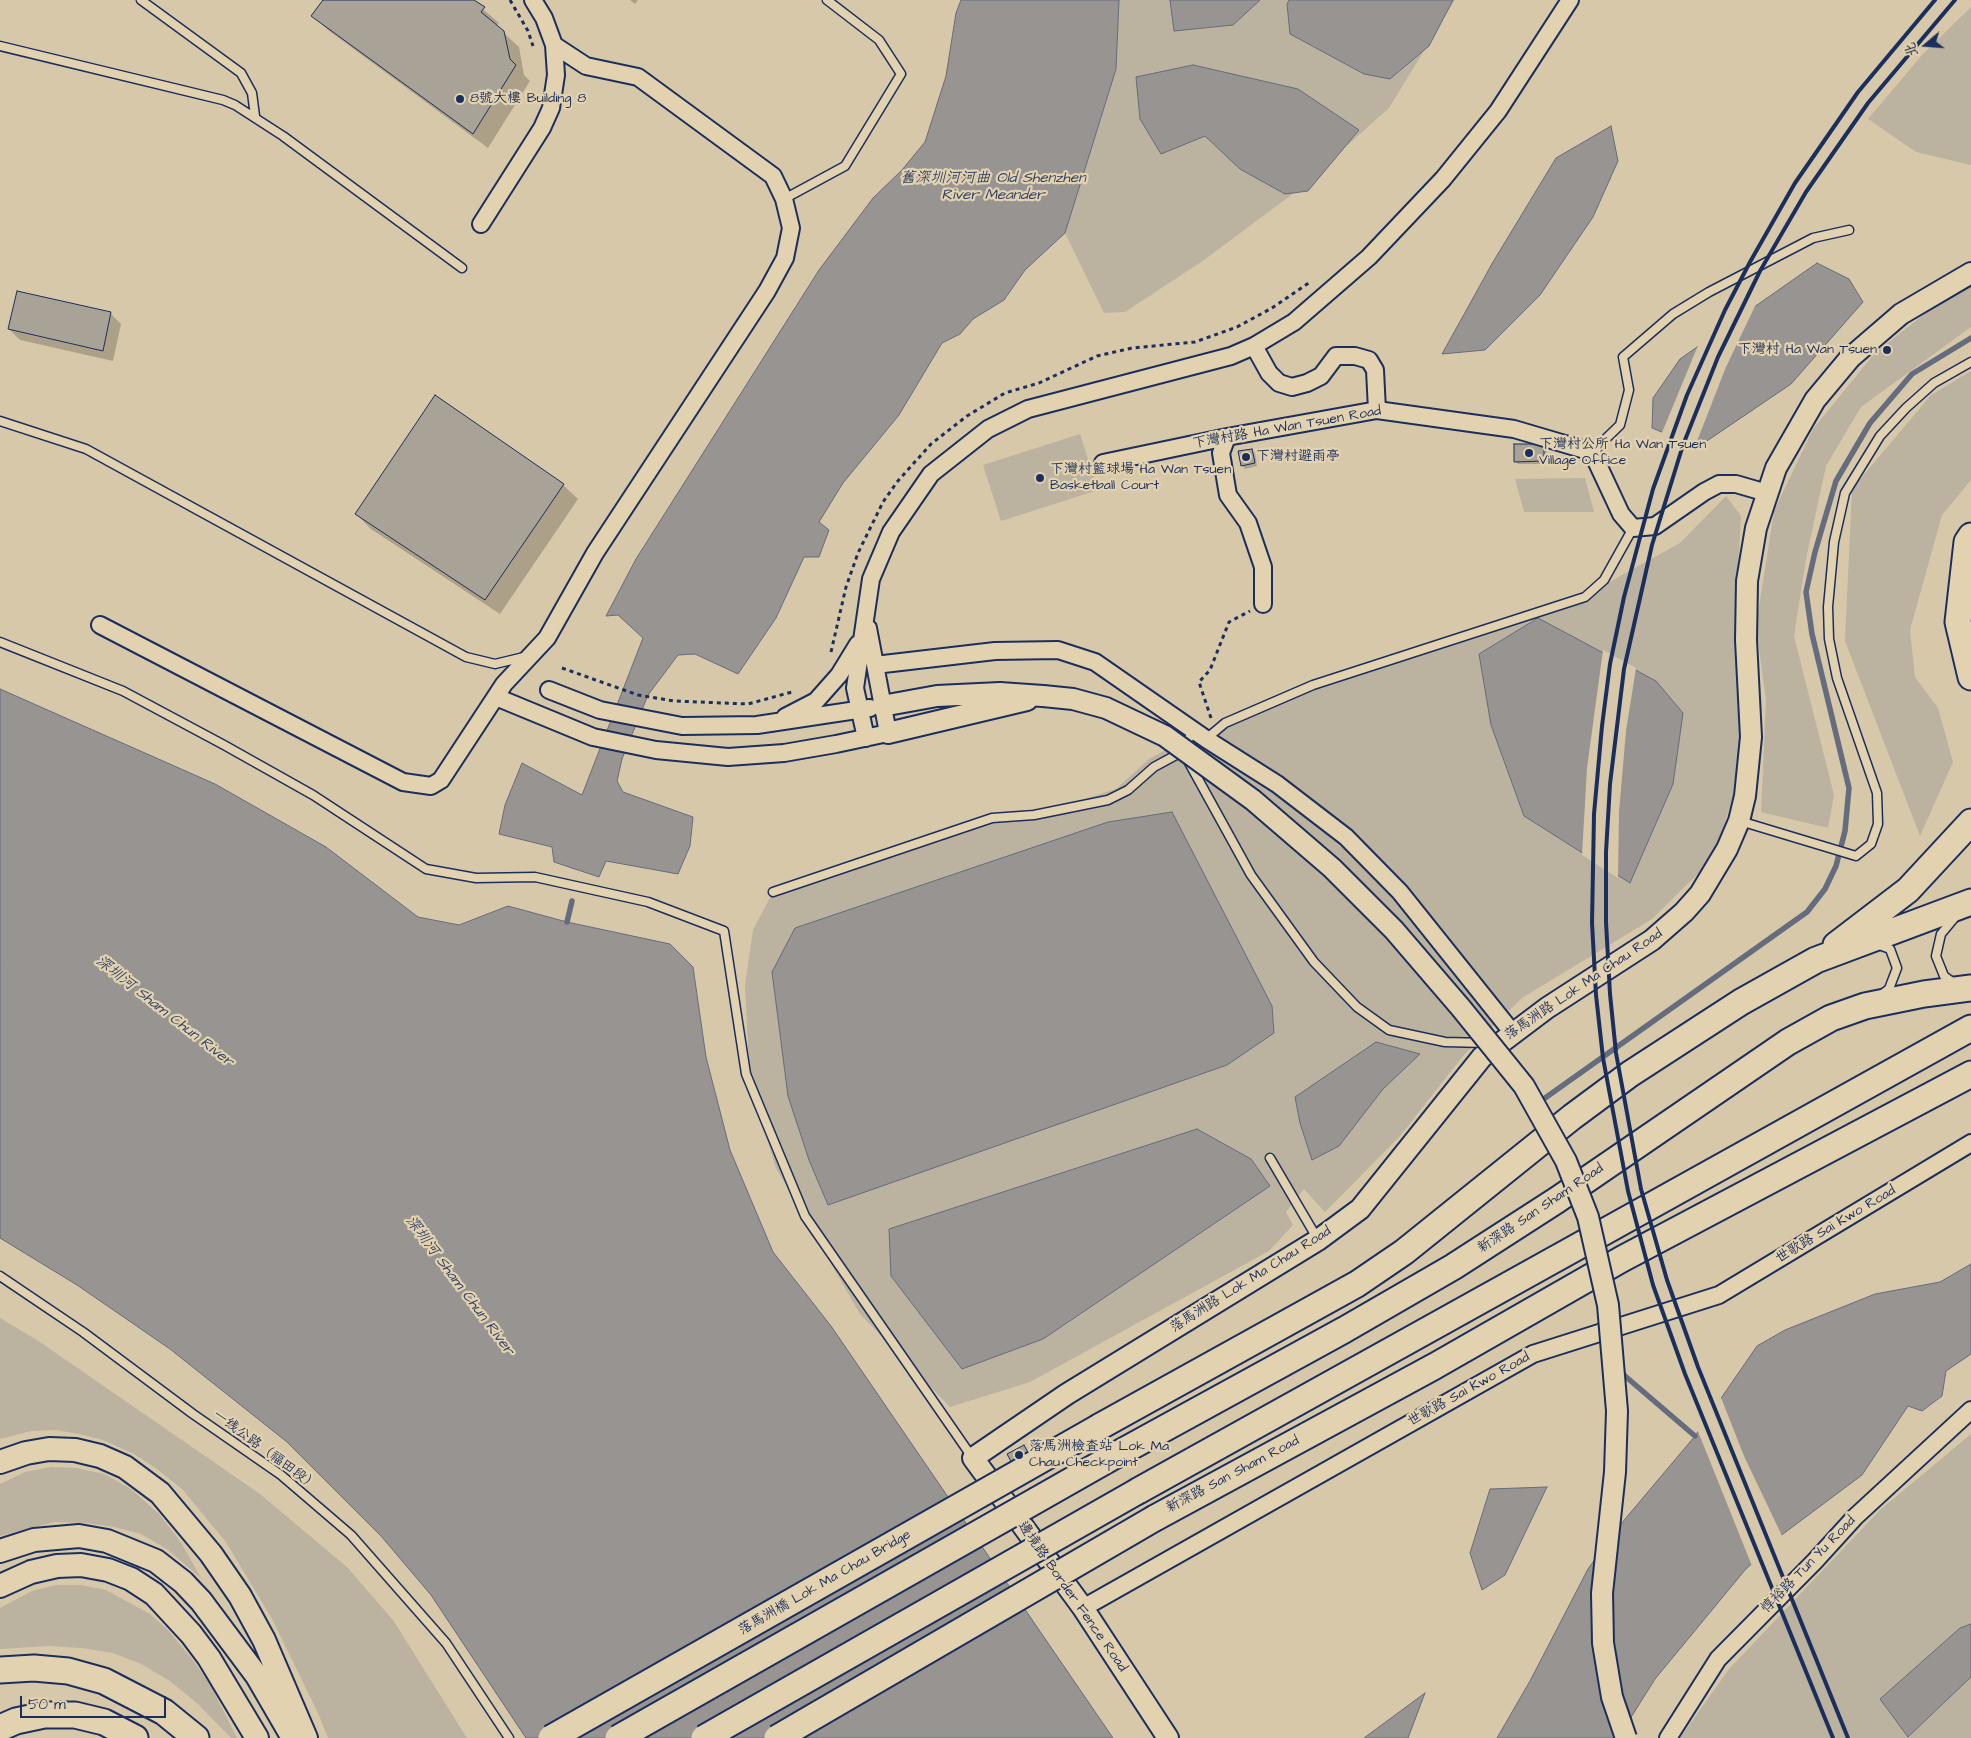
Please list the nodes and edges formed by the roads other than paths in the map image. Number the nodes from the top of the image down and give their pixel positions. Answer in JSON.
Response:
{"nodes":[{"id":1,"x":141,"y":0,"type":"edge"},
{"id":2,"x":532,"y":0,"type":"edge"},
{"id":3,"x":827,"y":0,"type":"edge"},
{"id":4,"x":1570,"y":0,"type":"edge"},
{"id":5,"x":0,"y":46,"type":"edge"},
{"id":6,"x":554,"y":46,"type":"junction"},
{"id":7,"x":255,"y":116,"type":"junction"},
{"id":8,"x":784,"y":199,"type":"junction"},
{"id":9,"x":481,"y":224,"type":"dead end"},
{"id":10,"x":1849,"y":230,"type":"dead end"},
{"id":11,"x":462,"y":268,"type":"dead end"},
{"id":12,"x":1971,"y":273,"type":"edge"},
{"id":13,"x":1254,"y":346,"type":"junction"},
{"id":14,"x":1971,"y":362,"type":"edge"},
{"id":15,"x":1377,"y":410,"type":"junction"},
{"id":16,"x":0,"y":421,"type":"edge"},
{"id":17,"x":1227,"y":437,"type":"junction"},
{"id":18,"x":1592,"y":452,"type":"junction"},
{"id":19,"x":1103,"y":463,"type":"dead end"},
{"id":20,"x":1767,"y":493,"type":"junction"},
{"id":21,"x":1633,"y":528,"type":"junction"},
{"id":22,"x":1971,"y":536,"type":"edge"},
{"id":23,"x":1263,"y":604,"type":"road end"},
{"id":24,"x":865,"y":618,"type":"junction"},
{"id":25,"x":100,"y":625,"type":"dead end"},
{"id":26,"x":546,"y":638,"type":"junction"},
{"id":27,"x":0,"y":642,"type":"edge"},
{"id":28,"x":875,"y":665,"type":"junction"},
{"id":29,"x":1971,"y":677,"type":"edge"},
{"id":30,"x":549,"y":690,"type":"dead end"},
{"id":31,"x":1043,"y":696,"type":"junction"},
{"id":32,"x":496,"y":697,"type":"junction"},
{"id":33,"x":882,"y":706,"type":"junction"},
{"id":34,"x":860,"y":709,"type":"junction"},
{"id":35,"x":775,"y":723,"type":"junction"},
{"id":36,"x":888,"y":733,"type":"junction"},
{"id":37,"x":1200,"y":735,"type":"junction"},
{"id":38,"x":866,"y":738,"type":"junction"},
{"id":39,"x":1182,"y":750,"type":"junction"},
{"id":40,"x":1738,"y":821,"type":"junction"},
{"id":41,"x":1971,"y":822,"type":"edge"},
{"id":42,"x":773,"y":892,"type":"dead end"},
{"id":43,"x":1968,"y":904,"type":"edge"},
{"id":44,"x":1868,"y":941,"type":"junction"},
{"id":45,"x":1816,"y":960,"type":"junction"},
{"id":46,"x":1967,"y":989,"type":"edge"},
{"id":47,"x":1865,"y":1006,"type":"junction"},
{"id":48,"x":1971,"y":1028,"type":"edge"},
{"id":49,"x":1506,"y":1038,"type":"junction"},
{"id":50,"x":1971,"y":1074,"type":"edge"},
{"id":51,"x":1971,"y":1143,"type":"edge"},
{"id":52,"x":1270,"y":1158,"type":"dead end"},
{"id":53,"x":1318,"y":1240,"type":"junction"},
{"id":54,"x":0,"y":1276,"type":"edge"},
{"id":55,"x":1971,"y":1410,"type":"edge"},
{"id":56,"x":973,"y":1458,"type":"junction"},
{"id":57,"x":0,"y":1462,"type":"edge"},
{"id":58,"x":0,"y":1550,"type":"edge"},
{"id":59,"x":0,"y":1586,"type":"edge"},
{"id":60,"x":1083,"y":1608,"type":"junction"},
{"id":61,"x":0,"y":1670,"type":"edge"},
{"id":62,"x":0,"y":1728,"type":"edge"},
{"id":63,"x":135,"y":1738,"type":"edge"},
{"id":64,"x":196,"y":1738,"type":"edge"},
{"id":65,"x":256,"y":1738,"type":"edge"},
{"id":66,"x":293,"y":1738,"type":"edge"},
{"id":67,"x":306,"y":1738,"type":"edge"},
{"id":68,"x":509,"y":1738,"type":"edge"},
{"id":69,"x":551,"y":1738,"type":"edge"},
{"id":70,"x":618,"y":1738,"type":"edge"},
{"id":71,"x":704,"y":1738,"type":"edge"},
{"id":72,"x":777,"y":1738,"type":"edge"},
{"id":73,"x":1168,"y":1738,"type":"edge"},
{"id":74,"x":1626,"y":1738,"type":"edge"},
{"id":75,"x":1668,"y":1738,"type":"edge"}],
"edges":[{"from":1,"to":7,"type":"lane"},
{"from":2,"to":6,"type":"street"},
{"from":3,"to":8,"type":"lane"},
{"from":4,"to":13,"type":"street"},
{"from":5,"to":7,"type":"lane"},
{"from":6,"to":8,"type":"street"},
{"from":6,"to":9,"type":"street"},
{"from":7,"to":11,"type":"lane"},
{"from":8,"to":26,"type":"street"},
{"from":10,"to":18,"type":"lane"},
{"from":12,"to":20,"type":"street","name":"落馬洲路 Lok Ma Chau Road"},
{"from":13,"to":15,"type":"street"},
{"from":13,"to":24,"type":"street"},
{"from":14,"to":40,"type":"lane"},
{"from":15,"to":17,"type":"street","name":"下灣村路 Ha Wan Tsuen Road"},
{"from":15,"to":18,"type":"street","name":"下灣村路 Ha Wan Tsuen Road"},
{"from":16,"to":26,"type":"lane"},
{"from":17,"to":19,"type":"street","name":"下灣村路 Ha Wan Tsuen Road"},
{"from":17,"to":23,"type":"street"},
{"from":18,"to":21,"type":"street"},
{"from":20,"to":21,"type":"street"},
{"from":20,"to":40,"type":"street","name":"落馬洲路 Lok Ma Chau Road"},
{"from":21,"to":37,"type":"lane"},
{"from":22,"to":29,"type":"main road"},
{"from":24,"to":28,"type":"street"},
{"from":24,"to":34,"type":"street"},
{"from":24,"to":35,"type":"street"},
{"from":25,"to":32,"type":"street"},
{"from":26,"to":32,"type":"street"},
{"from":27,"to":56,"type":"lane"},
{"from":28,"to":33,"type":"street"},
{"from":28,"to":37,"type":"street"},
{"from":30,"to":35,"type":"street"},
{"from":31,"to":33,"type":"street"},
{"from":31,"to":36,"type":"street"},
{"from":31,"to":74,"type":"street","bridge":true},
{"from":32,"to":38,"type":"street"},
{"from":33,"to":34,"type":"street"},
{"from":33,"to":36,"type":"street"},
{"from":34,"to":35,"type":"street"},
{"from":34,"to":38,"type":"street"},
{"from":36,"to":38,"type":"street"},
{"from":37,"to":39,"type":"lane"},
{"from":37,"to":49,"type":"street"},
{"from":39,"to":42,"type":"lane"},
{"from":39,"to":49,"type":"lane"},
{"from":40,"to":49,"type":"street","name":"落馬洲路 Lok Ma Chau Road"},
{"from":41,"to":45,"type":"main road"},
{"from":43,"to":44,"type":"main road"},
{"from":43,"to":46,"type":"lane"},
{"from":44,"to":45,"type":"main road"},
{"from":44,"to":47,"type":"lane"},
{"from":45,"to":69,"type":"main road","name":"落馬洲橋 Lok Ma Chau Bridge","bridge":true},
{"from":46,"to":47,"type":"main road","name":"新深路 San Sham Road"},
{"from":47,"to":70,"type":"main road","name":"新深路 San Sham Road","bridge":true},
{"from":48,"to":71,"type":"main road","bridge":true},
{"from":49,"to":53,"type":"street","name":"落馬洲路 Lok Ma Chau Road"},
{"from":50,"to":72,"type":"main road","name":"新深路 San Sham Road","bridge":true},
{"from":51,"to":60,"type":"street","name":"世歌路 Sai Kwo Road"},
{"from":52,"to":53,"type":"lane"},
{"from":53,"to":56,"type":"street","name":"落馬洲路 Lok Ma Chau Road"},
{"from":54,"to":68,"type":"lane","name":"一线公路（福田段）"},
{"from":55,"to":75,"type":"street","name":"惇裕路 Tun Yu Road"},
{"from":56,"to":60,"type":"street","name":"邊境路 Border Fence Road"},
{"from":57,"to":67,"type":"main road"},
{"from":58,"to":66,"type":"main road"},
{"from":59,"to":65,"type":"main road"},
{"from":60,"to":73,"type":"street","name":"邊境路 Border Fence Road"},
{"from":61,"to":64,"type":"main road"},
{"from":62,"to":63,"type":"main road"}]}
